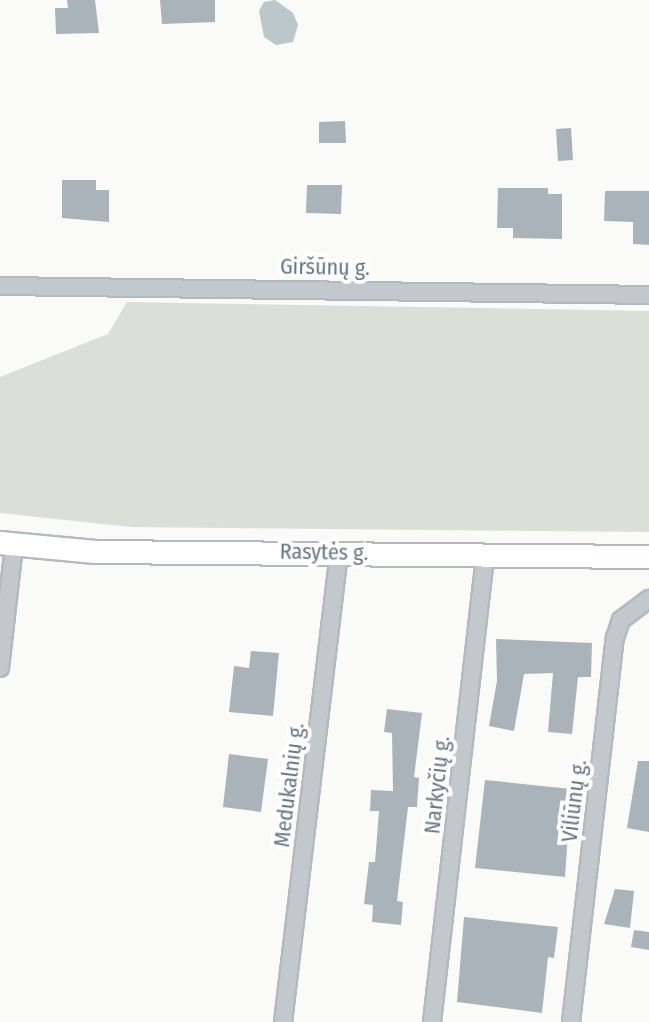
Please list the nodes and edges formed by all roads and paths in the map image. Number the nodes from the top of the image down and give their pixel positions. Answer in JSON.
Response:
{"nodes":[{"id":1,"x":0,"y":286,"type":"edge"},
{"id":2,"x":649,"y":295,"type":"edge"},
{"id":3,"x":7,"y":544,"type":"edge"},
{"id":4,"x":339,"y":552,"type":"junction"},
{"id":5,"x":485,"y":554,"type":"junction"},
{"id":6,"x":649,"y":557,"type":"edge"},
{"id":7,"x":649,"y":599,"type":"edge"},
{"id":8,"x":0,"y":668,"type":"edge"},
{"id":9,"x":283,"y":1022,"type":"edge"},
{"id":10,"x":432,"y":1022,"type":"edge"},
{"id":11,"x":571,"y":1022,"type":"edge"}],
"edges":[{"from":1,"to":2,"type":"street","name":"Giršūnų g."},
{"from":3,"to":4,"type":"main road","name":"Rasytės g."},
{"from":3,"to":8,"type":"street"},
{"from":4,"to":5,"type":"main road","name":"Rasytės g."},
{"from":4,"to":9,"type":"street","name":"Medukalnių g."},
{"from":5,"to":6,"type":"main road","name":"Rasytės g."},
{"from":5,"to":10,"type":"street","name":"Narkyčių g."},
{"from":7,"to":11,"type":"street","name":"Viliūnų g."}]}
